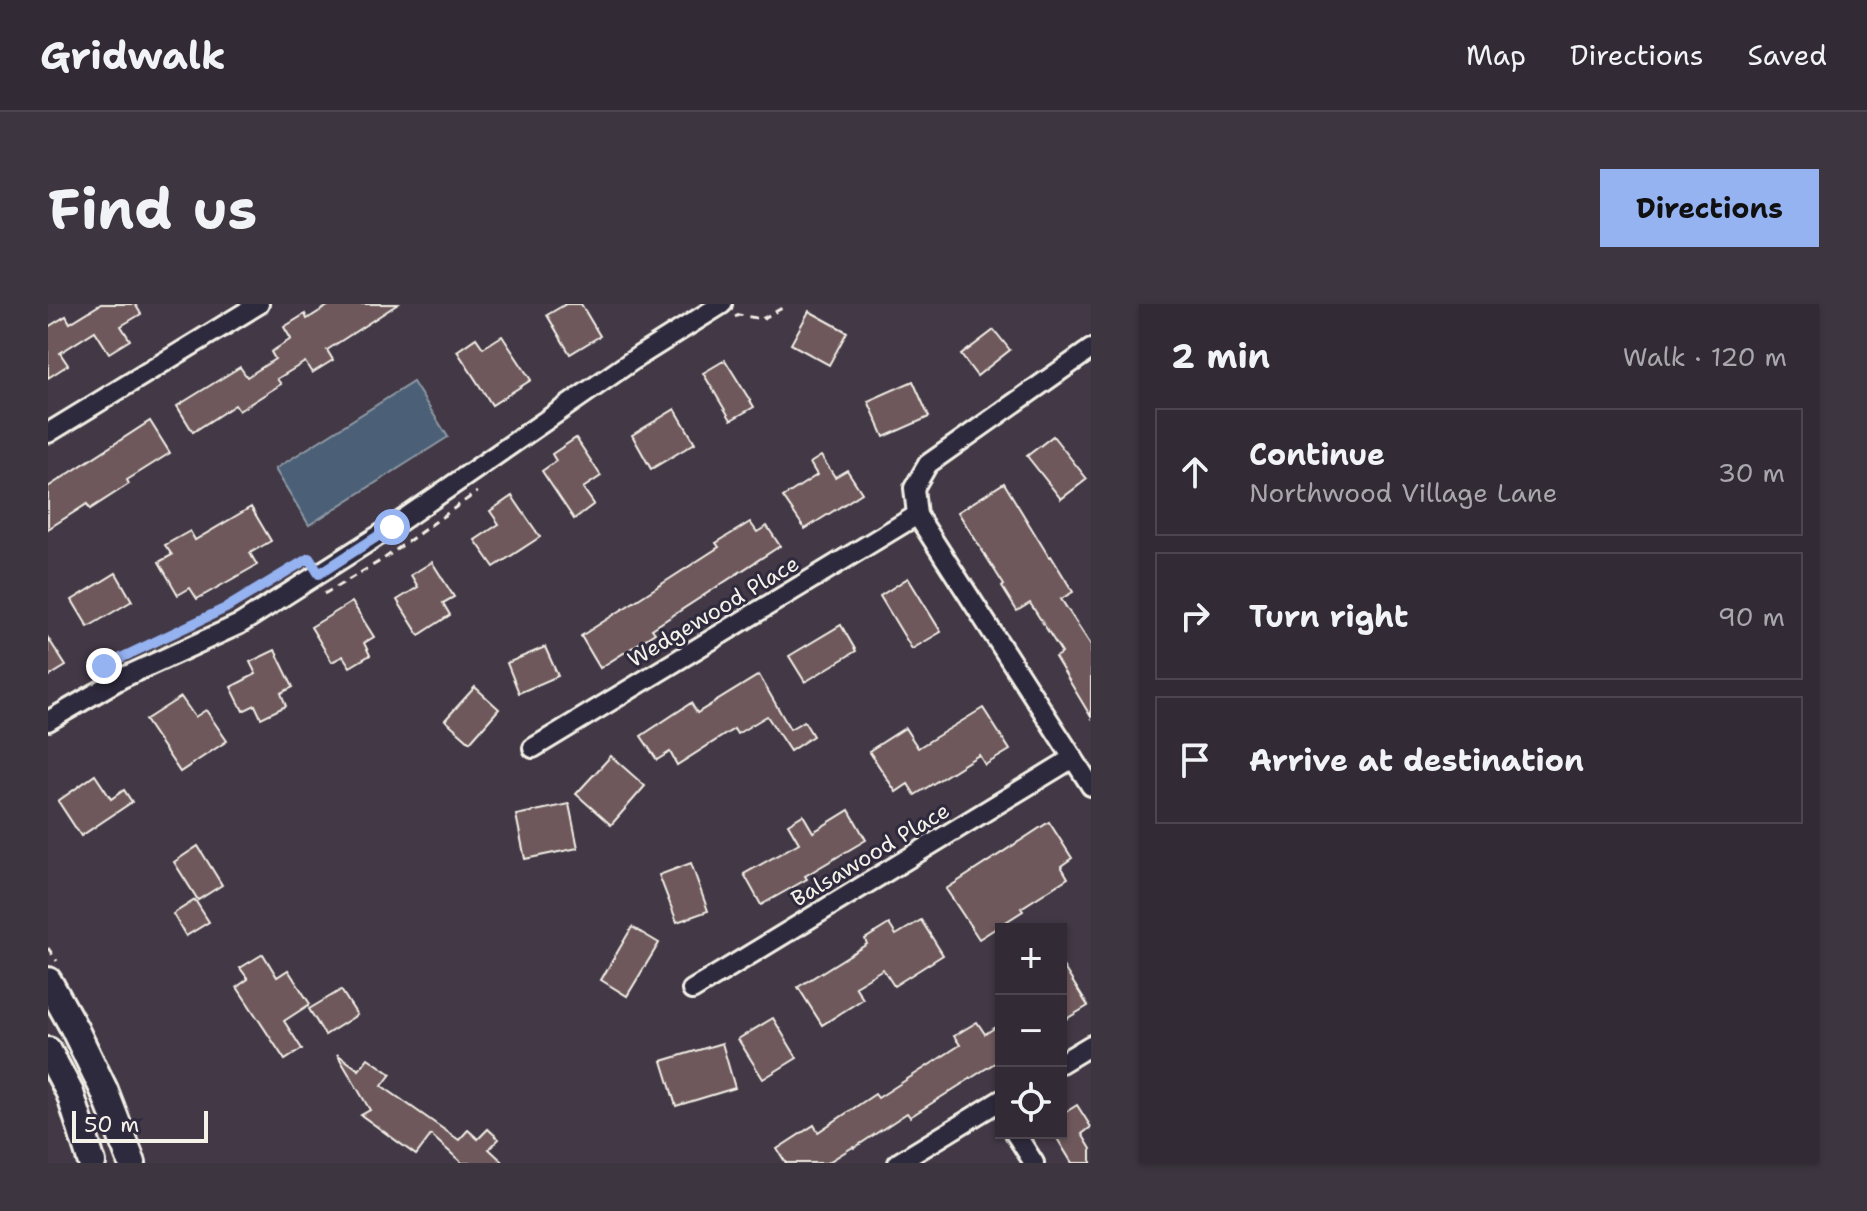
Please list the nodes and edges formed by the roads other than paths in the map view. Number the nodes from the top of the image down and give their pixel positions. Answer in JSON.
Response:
{"nodes":[{"id":1,"x":259,"y":304,"type":"edge"},
{"id":2,"x":722,"y":304,"type":"edge"},
{"id":3,"x":1091,"y":349,"type":"edge"},
{"id":4,"x":48,"y":433,"type":"edge"},
{"id":5,"x":917,"y":515,"type":"junction"},
{"id":6,"x":48,"y":721,"type":"edge"},
{"id":7,"x":533,"y":748,"type":"dead end"},
{"id":8,"x":1073,"y":758,"type":"junction"},
{"id":9,"x":1091,"y":786,"type":"edge"},
{"id":10,"x":48,"y":981,"type":"edge"},
{"id":11,"x":692,"y":990,"type":"dead end"},
{"id":12,"x":1091,"y":1045,"type":"edge"},
{"id":13,"x":48,"y":1051,"type":"edge"},
{"id":14,"x":1067,"y":1059,"type":"edge"},
{"id":15,"x":995,"y":1106,"type":"edge"},
{"id":16,"x":1019,"y":1139,"type":"edge"},
{"id":17,"x":92,"y":1163,"type":"edge"},
{"id":18,"x":132,"y":1163,"type":"edge"},
{"id":19,"x":898,"y":1163,"type":"edge"},
{"id":20,"x":1034,"y":1163,"type":"edge"}],
"edges":[{"from":1,"to":4,"type":"street"},
{"from":2,"to":6,"type":"street"},
{"from":3,"to":5,"type":"street"},
{"from":5,"to":7,"type":"street","name":"Wedgewood Place"},
{"from":5,"to":8,"type":"street"},
{"from":8,"to":9,"type":"street"},
{"from":8,"to":11,"type":"street","name":"Balsawood Place"},
{"from":10,"to":18,"type":"main road"},
{"from":12,"to":14,"type":"street"},
{"from":13,"to":17,"type":"main road"},
{"from":15,"to":19,"type":"street"},
{"from":16,"to":20,"type":"street"}]}
